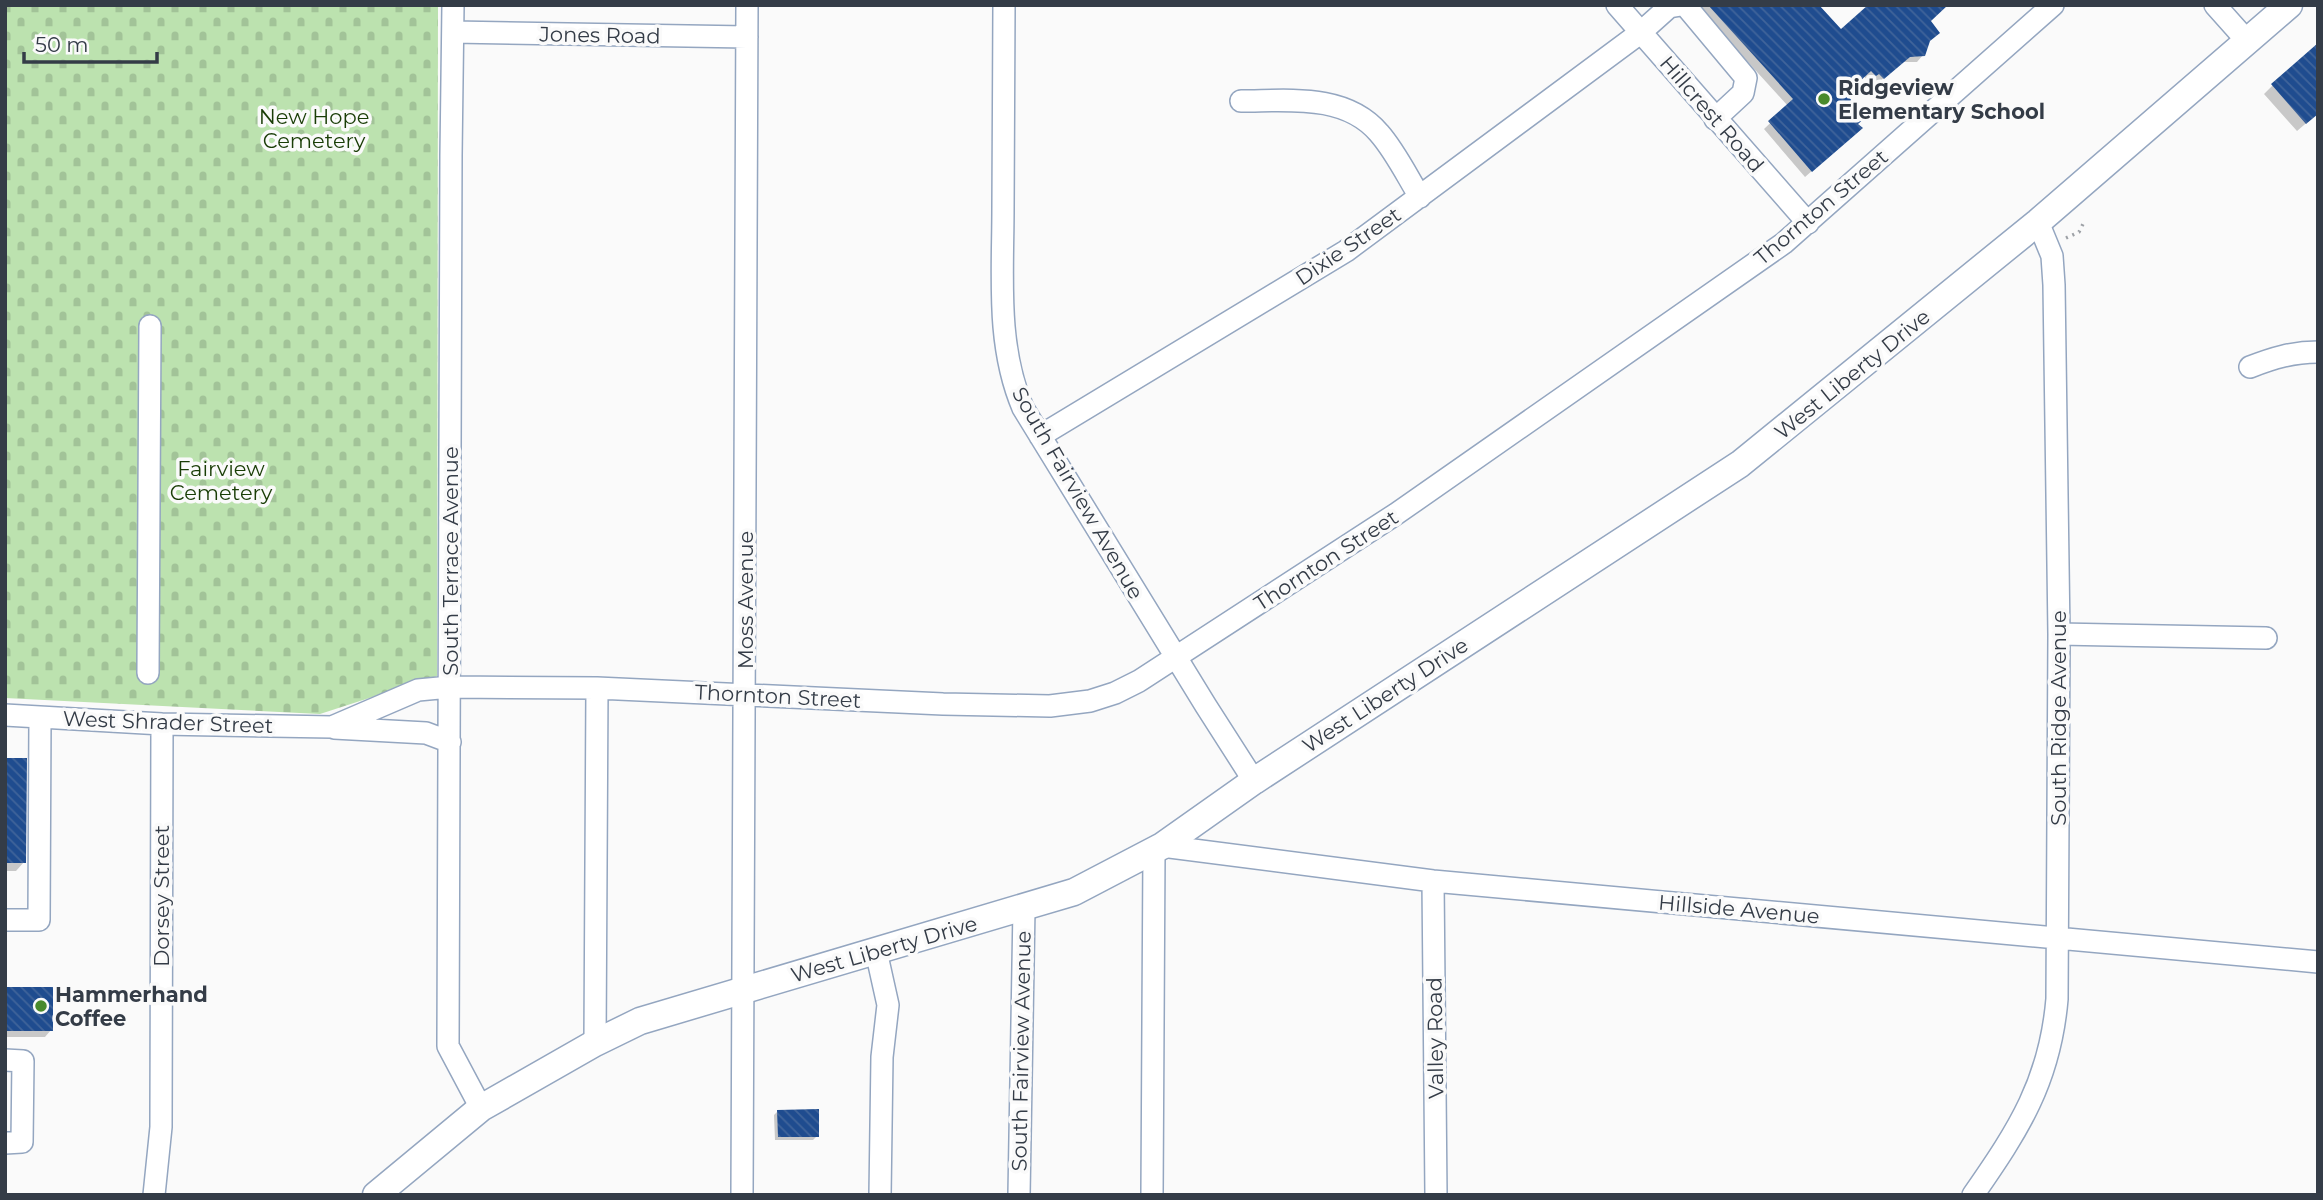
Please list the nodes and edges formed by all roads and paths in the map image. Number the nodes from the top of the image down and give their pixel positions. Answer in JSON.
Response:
{"nodes":[{"id":1,"x":453,"y":5,"type":"edge"},
{"id":2,"x":747,"y":5,"type":"edge"},
{"id":3,"x":1004,"y":5,"type":"edge"},
{"id":4,"x":1617,"y":5,"type":"edge"},
{"id":5,"x":1683,"y":5,"type":"edge"},
{"id":6,"x":2053,"y":5,"type":"edge"},
{"id":7,"x":2215,"y":5,"type":"edge"},
{"id":8,"x":2289,"y":5,"type":"edge"},
{"id":9,"x":453,"y":32,"type":"junction"},
{"id":10,"x":1640,"y":33,"type":"junction"},
{"id":11,"x":747,"y":37,"type":"junction"},
{"id":12,"x":2248,"y":42,"type":"junction"},
{"id":13,"x":1241,"y":101,"type":"dead end"},
{"id":14,"x":1715,"y":119,"type":"junction"},
{"id":15,"x":1420,"y":197,"type":"junction"},
{"id":16,"x":2038,"y":222,"type":"junction"},
{"id":17,"x":2084,"y":222,"type":"dead end"},
{"id":18,"x":1808,"y":223,"type":"junction"},
{"id":19,"x":2066,"y":238,"type":"dead end"},
{"id":20,"x":150,"y":326,"type":"dead end"},
{"id":21,"x":2318,"y":352,"type":"edge"},
{"id":22,"x":2250,"y":367,"type":"dead end"},
{"id":23,"x":1040,"y":436,"type":"junction"},
{"id":24,"x":2059,"y":634,"type":"junction"},
{"id":25,"x":2266,"y":638,"type":"dead end"},
{"id":26,"x":1176,"y":657,"type":"junction"},
{"id":27,"x":148,"y":673,"type":"dead end"},
{"id":28,"x":450,"y":687,"type":"junction"},
{"id":29,"x":597,"y":688,"type":"junction"},
{"id":30,"x":745,"y":694,"type":"junction"},
{"id":31,"x":5,"y":715,"type":"edge"},
{"id":32,"x":40,"y":717,"type":"junction"},
{"id":33,"x":162,"y":724,"type":"junction"},
{"id":34,"x":332,"y":727,"type":"junction"},
{"id":35,"x":450,"y":742,"type":"junction"},
{"id":36,"x":1254,"y":781,"type":"junction"},
{"id":37,"x":1158,"y":848,"type":"junction"},
{"id":38,"x":1433,"y":881,"type":"junction"},
{"id":39,"x":1024,"y":908,"type":"junction"},
{"id":40,"x":5,"y":920,"type":"edge"},
{"id":41,"x":2057,"y":937,"type":"junction"},
{"id":42,"x":876,"y":951,"type":"junction"},
{"id":43,"x":2318,"y":962,"type":"edge"},
{"id":44,"x":744,"y":990,"type":"junction"},
{"id":45,"x":595,"y":1043,"type":"junction"},
{"id":46,"x":5,"y":1060,"type":"edge"},
{"id":47,"x":481,"y":1108,"type":"junction"},
{"id":48,"x":5,"y":1143,"type":"edge"},
{"id":49,"x":154,"y":1195,"type":"edge"},
{"id":50,"x":376,"y":1195,"type":"edge"},
{"id":51,"x":742,"y":1195,"type":"edge"},
{"id":52,"x":880,"y":1195,"type":"edge"},
{"id":53,"x":1019,"y":1195,"type":"edge"},
{"id":54,"x":1153,"y":1195,"type":"edge"},
{"id":55,"x":1436,"y":1195,"type":"edge"},
{"id":56,"x":1973,"y":1195,"type":"edge"}],
"edges":[{"from":1,"to":9,"type":"street","name":"South Terrace Avenue"},
{"from":2,"to":11,"type":"street","name":"Moss Avenue"},
{"from":3,"to":23,"type":"street","name":"South Fairview Avenue"},
{"from":4,"to":10,"type":"street","name":"Hillcrest Road"},
{"from":5,"to":10,"type":"street","name":"Dixie Street"},
{"from":5,"to":14,"type":"street"},
{"from":6,"to":18,"type":"street","name":"Thornton Street"},
{"from":7,"to":12,"type":"street"},
{"from":8,"to":12,"type":"main road","name":"West Liberty Drive"},
{"from":9,"to":11,"type":"street","name":"Jones Road"},
{"from":9,"to":28,"type":"street","name":"South Terrace Avenue"},
{"from":10,"to":14,"type":"street","name":"Hillcrest Road"},
{"from":10,"to":15,"type":"street","name":"Dixie Street"},
{"from":11,"to":30,"type":"street","name":"Moss Avenue"},
{"from":12,"to":16,"type":"main road","name":"West Liberty Drive"},
{"from":13,"to":15,"type":"street"},
{"from":14,"to":18,"type":"street","name":"Hillcrest Road"},
{"from":15,"to":23,"type":"street","name":"Dixie Street"},
{"from":16,"to":24,"type":"street","name":"South Ridge Avenue"},
{"from":16,"to":36,"type":"main road","name":"West Liberty Drive"},
{"from":17,"to":19,"type":"path"},
{"from":18,"to":26,"type":"street","name":"Thornton Street"},
{"from":20,"to":27,"type":"street"},
{"from":21,"to":22,"type":"street"},
{"from":23,"to":26,"type":"street","name":"South Fairview Avenue"},
{"from":24,"to":25,"type":"street"},
{"from":24,"to":41,"type":"street","name":"South Ridge Avenue"},
{"from":26,"to":30,"type":"street","name":"Thornton Street"},
{"from":26,"to":36,"type":"street","name":"South Fairview Avenue"},
{"from":28,"to":29,"type":"street","name":"Thornton Street"},
{"from":28,"to":34,"type":"street","name":"West Shrader Street"},
{"from":28,"to":35,"type":"street","name":"South Terrace Avenue"},
{"from":29,"to":30,"type":"street","name":"Thornton Street"},
{"from":29,"to":45,"type":"street"},
{"from":30,"to":44,"type":"street","name":"Moss Avenue"},
{"from":31,"to":32,"type":"street","name":"West Shrader Street"},
{"from":32,"to":33,"type":"street","name":"West Shrader Street"},
{"from":32,"to":40,"type":"street"},
{"from":33,"to":34,"type":"street","name":"West Shrader Street"},
{"from":33,"to":49,"type":"street","name":"Dorsey Street"},
{"from":34,"to":35,"type":"street","name":"West Shrader Street"},
{"from":35,"to":47,"type":"street","name":"South Terrace Avenue"},
{"from":36,"to":37,"type":"main road","name":"West Liberty Drive"},
{"from":37,"to":38,"type":"street","name":"Hillside Avenue"},
{"from":37,"to":39,"type":"main road","name":"West Liberty Drive"},
{"from":37,"to":54,"type":"street"},
{"from":38,"to":41,"type":"street","name":"Hillside Avenue"},
{"from":38,"to":55,"type":"street","name":"Valley Road"},
{"from":39,"to":42,"type":"main road","name":"West Liberty Drive"},
{"from":39,"to":53,"type":"street","name":"South Fairview Avenue"},
{"from":41,"to":43,"type":"street","name":"Hillside Avenue"},
{"from":41,"to":56,"type":"street","name":"South Ridge Avenue"},
{"from":42,"to":44,"type":"main road","name":"West Liberty Drive"},
{"from":42,"to":52,"type":"street"},
{"from":44,"to":45,"type":"main road","name":"West Liberty Drive"},
{"from":44,"to":51,"type":"street","name":"Moss Avenue"},
{"from":45,"to":47,"type":"main road","name":"West Liberty Drive"},
{"from":46,"to":48,"type":"street"},
{"from":47,"to":50,"type":"main road","name":"West Liberty Drive"}]}
